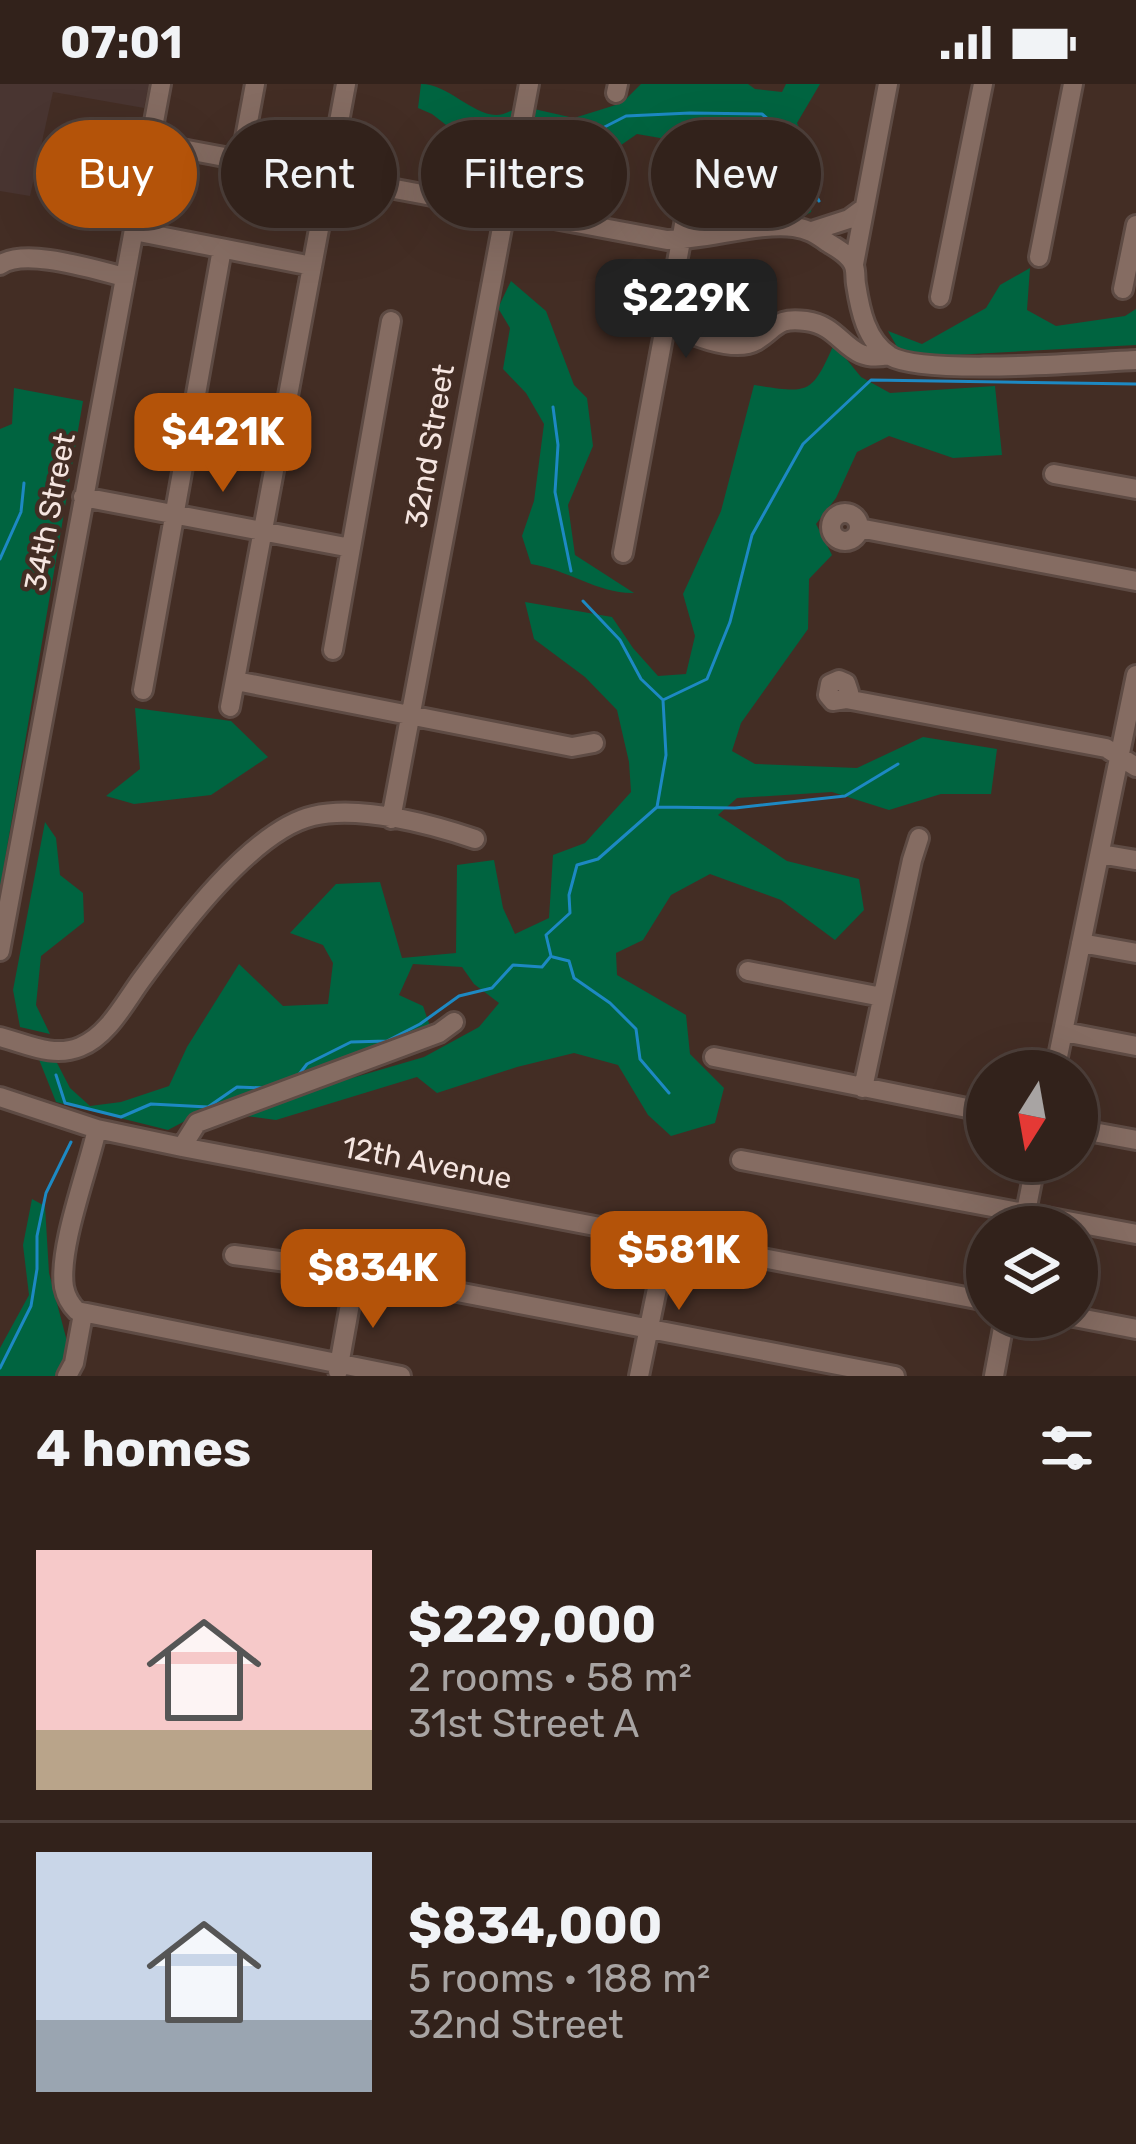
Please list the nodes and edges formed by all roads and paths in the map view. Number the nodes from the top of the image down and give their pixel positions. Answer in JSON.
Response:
{"nodes":[{"id":1,"x":161,"y":84,"type":"edge"},
{"id":2,"x":255,"y":84,"type":"edge"},
{"id":3,"x":346,"y":84,"type":"edge"},
{"id":4,"x":529,"y":84,"type":"edge"},
{"id":5,"x":888,"y":84,"type":"edge"},
{"id":6,"x":983,"y":84,"type":"edge"},
{"id":7,"x":1073,"y":84,"type":"edge"},
{"id":8,"x":154,"y":120,"type":"edge"},
{"id":9,"x":248,"y":120,"type":"edge"},
{"id":10,"x":339,"y":120,"type":"edge"},
{"id":11,"x":522,"y":120,"type":"edge"},
{"id":12,"x":864,"y":208,"type":"junction"},
{"id":13,"x":1136,"y":225,"type":"edge"},
{"id":14,"x":135,"y":228,"type":"edge"},
{"id":15,"x":319,"y":228,"type":"edge"},
{"id":16,"x":501,"y":228,"type":"edge"},
{"id":17,"x":602,"y":228,"type":"edge"},
{"id":18,"x":683,"y":228,"type":"edge"},
{"id":19,"x":134,"y":231,"type":"junction"},
{"id":20,"x":812,"y":231,"type":"junction"},
{"id":21,"x":681,"y":240,"type":"junction"},
{"id":22,"x":222,"y":249,"type":"junction"},
{"id":23,"x":1039,"y":257,"type":"dead end"},
{"id":24,"x":854,"y":264,"type":"junction"},
{"id":25,"x":0,"y":265,"type":"edge"},
{"id":26,"x":312,"y":266,"type":"junction"},
{"id":27,"x":125,"y":277,"type":"junction"},
{"id":28,"x":1123,"y":289,"type":"dead end"},
{"id":29,"x":940,"y":297,"type":"dead end"},
{"id":30,"x":391,"y":321,"type":"dead end"},
{"id":31,"x":666,"y":322,"type":"junction"},
{"id":32,"x":889,"y":355,"type":"junction"},
{"id":33,"x":1136,"y":360,"type":"edge"},
{"id":34,"x":1054,"y":474,"type":"dead end"},
{"id":35,"x":1136,"y":489,"type":"edge"},
{"id":36,"x":83,"y":497,"type":"junction"},
{"id":37,"x":175,"y":514,"type":"junction"},
{"id":38,"x":859,"y":528,"type":"dead end"},
{"id":39,"x":262,"y":529,"type":"junction"},
{"id":40,"x":351,"y":548,"type":"junction"},
{"id":41,"x":622,"y":553,"type":"dead end"},
{"id":42,"x":1136,"y":581,"type":"edge"},
{"id":43,"x":333,"y":650,"type":"dead end"},
{"id":44,"x":1136,"y":675,"type":"edge"},
{"id":45,"x":236,"y":681,"type":"junction"},
{"id":46,"x":143,"y":690,"type":"dead end"},
{"id":47,"x":846,"y":699,"type":"dead end"},
{"id":48,"x":230,"y":707,"type":"dead end"},
{"id":49,"x":411,"y":717,"type":"junction"},
{"id":50,"x":594,"y":743,"type":"dead end"},
{"id":51,"x":1128,"y":762,"type":"edge"},
{"id":52,"x":391,"y":819,"type":"junction"},
{"id":53,"x":919,"y":838,"type":"dead end"},
{"id":54,"x":476,"y":839,"type":"dead end"},
{"id":55,"x":1100,"y":854,"type":"junction"},
{"id":56,"x":1136,"y":860,"type":"edge"},
{"id":57,"x":1081,"y":943,"type":"junction"},
{"id":58,"x":0,"y":951,"type":"edge"},
{"id":59,"x":1136,"y":953,"type":"edge"},
{"id":60,"x":748,"y":971,"type":"dead end"},
{"id":61,"x":882,"y":997,"type":"junction"},
{"id":62,"x":454,"y":1022,"type":"dead end"},
{"id":63,"x":1064,"y":1032,"type":"junction"},
{"id":64,"x":0,"y":1037,"type":"edge"},
{"id":65,"x":1136,"y":1046,"type":"edge"},
{"id":66,"x":1060,"y":1050,"type":"edge"},
{"id":67,"x":714,"y":1057,"type":"dead end"},
{"id":68,"x":863,"y":1088,"type":"junction"},
{"id":69,"x":0,"y":1097,"type":"edge"},
{"id":70,"x":966,"y":1108,"type":"edge"},
{"id":71,"x":97,"y":1129,"type":"junction"},
{"id":72,"x":1098,"y":1133,"type":"edge"},
{"id":73,"x":1136,"y":1140,"type":"edge"},
{"id":74,"x":182,"y":1147,"type":"junction"},
{"id":75,"x":741,"y":1160,"type":"dead end"},
{"id":76,"x":966,"y":1208,"type":"edge"},
{"id":77,"x":1098,"y":1229,"type":"edge"},
{"id":78,"x":1136,"y":1234,"type":"edge"},
{"id":79,"x":667,"y":1240,"type":"junction"},
{"id":80,"x":234,"y":1255,"type":"dead end"},
{"id":81,"x":355,"y":1276,"type":"junction"},
{"id":82,"x":966,"y":1296,"type":"edge"},
{"id":83,"x":83,"y":1314,"type":"junction"},
{"id":84,"x":1098,"y":1322,"type":"edge"},
{"id":85,"x":648,"y":1328,"type":"junction"},
{"id":86,"x":1136,"y":1329,"type":"edge"},
{"id":87,"x":1002,"y":1338,"type":"edge"},
{"id":88,"x":338,"y":1370,"type":"edge"},
{"id":89,"x":67,"y":1376,"type":"edge"},
{"id":90,"x":401,"y":1376,"type":"edge"},
{"id":91,"x":639,"y":1376,"type":"edge"},
{"id":92,"x":895,"y":1376,"type":"edge"},
{"id":93,"x":994,"y":1376,"type":"edge"}],
"edges":[{"from":1,"to":8,"type":"street","name":"34th Street"},
{"from":2,"to":9,"type":"street"},
{"from":3,"to":10,"type":"street"},
{"from":4,"to":11,"type":"street","name":"32nd Street"},
{"from":5,"to":12,"type":"street"},
{"from":6,"to":29,"type":"street"},
{"from":7,"to":23,"type":"street"},
{"from":12,"to":20,"type":"street"},
{"from":12,"to":24,"type":"street"},
{"from":13,"to":28,"type":"street"},
{"from":14,"to":19,"type":"street","name":"34th Street"},
{"from":15,"to":26,"type":"street"},
{"from":16,"to":49,"type":"street","name":"32nd Street"},
{"from":17,"to":21,"type":"street"},
{"from":18,"to":21,"type":"street"},
{"from":19,"to":22,"type":"street"},
{"from":19,"to":27,"type":"street","name":"34th Street"},
{"from":20,"to":21,"type":"street"},
{"from":20,"to":24,"type":"street"},
{"from":21,"to":31,"type":"street"},
{"from":22,"to":26,"type":"street"},
{"from":22,"to":37,"type":"street"},
{"from":24,"to":32,"type":"street"},
{"from":25,"to":27,"type":"street"},
{"from":26,"to":39,"type":"street"},
{"from":27,"to":36,"type":"street","name":"34th Street"},
{"from":30,"to":40,"type":"street"},
{"from":31,"to":32,"type":"street"},
{"from":31,"to":41,"type":"street"},
{"from":32,"to":33,"type":"street"},
{"from":34,"to":35,"type":"street"},
{"from":36,"to":37,"type":"street"},
{"from":36,"to":58,"type":"street","name":"34th Street"},
{"from":37,"to":39,"type":"street"},
{"from":37,"to":46,"type":"street"},
{"from":38,"to":42,"type":"street"},
{"from":39,"to":40,"type":"street"},
{"from":39,"to":45,"type":"street"},
{"from":40,"to":43,"type":"street"},
{"from":44,"to":51,"type":"street"},
{"from":45,"to":48,"type":"street"},
{"from":45,"to":49,"type":"street"},
{"from":47,"to":51,"type":"street"},
{"from":49,"to":50,"type":"street"},
{"from":49,"to":52,"type":"street","name":"32nd Street"},
{"from":51,"to":55,"type":"street"},
{"from":52,"to":54,"type":"street"},
{"from":52,"to":64,"type":"street"},
{"from":53,"to":61,"type":"street"},
{"from":55,"to":56,"type":"street"},
{"from":55,"to":57,"type":"street"},
{"from":57,"to":59,"type":"street"},
{"from":57,"to":63,"type":"street"},
{"from":60,"to":61,"type":"street"},
{"from":61,"to":68,"type":"street"},
{"from":62,"to":74,"type":"street"},
{"from":63,"to":65,"type":"street"},
{"from":63,"to":66,"type":"street"},
{"from":67,"to":68,"type":"street"},
{"from":68,"to":70,"type":"street"},
{"from":69,"to":71,"type":"street","name":"12th Avenue"},
{"from":71,"to":74,"type":"street","name":"12th Avenue"},
{"from":71,"to":83,"type":"street"},
{"from":72,"to":73,"type":"street"},
{"from":74,"to":79,"type":"street","name":"12th Avenue"},
{"from":75,"to":76,"type":"street"},
{"from":77,"to":78,"type":"street"},
{"from":79,"to":82,"type":"street","name":"12th Avenue"},
{"from":79,"to":85,"type":"street"},
{"from":80,"to":81,"type":"street"},
{"from":81,"to":85,"type":"street"},
{"from":81,"to":88,"type":"street"},
{"from":83,"to":88,"type":"street"},
{"from":83,"to":89,"type":"street"},
{"from":84,"to":86,"type":"street"},
{"from":85,"to":91,"type":"street"},
{"from":85,"to":92,"type":"street"},
{"from":87,"to":93,"type":"street"},
{"from":88,"to":90,"type":"street"}]}
